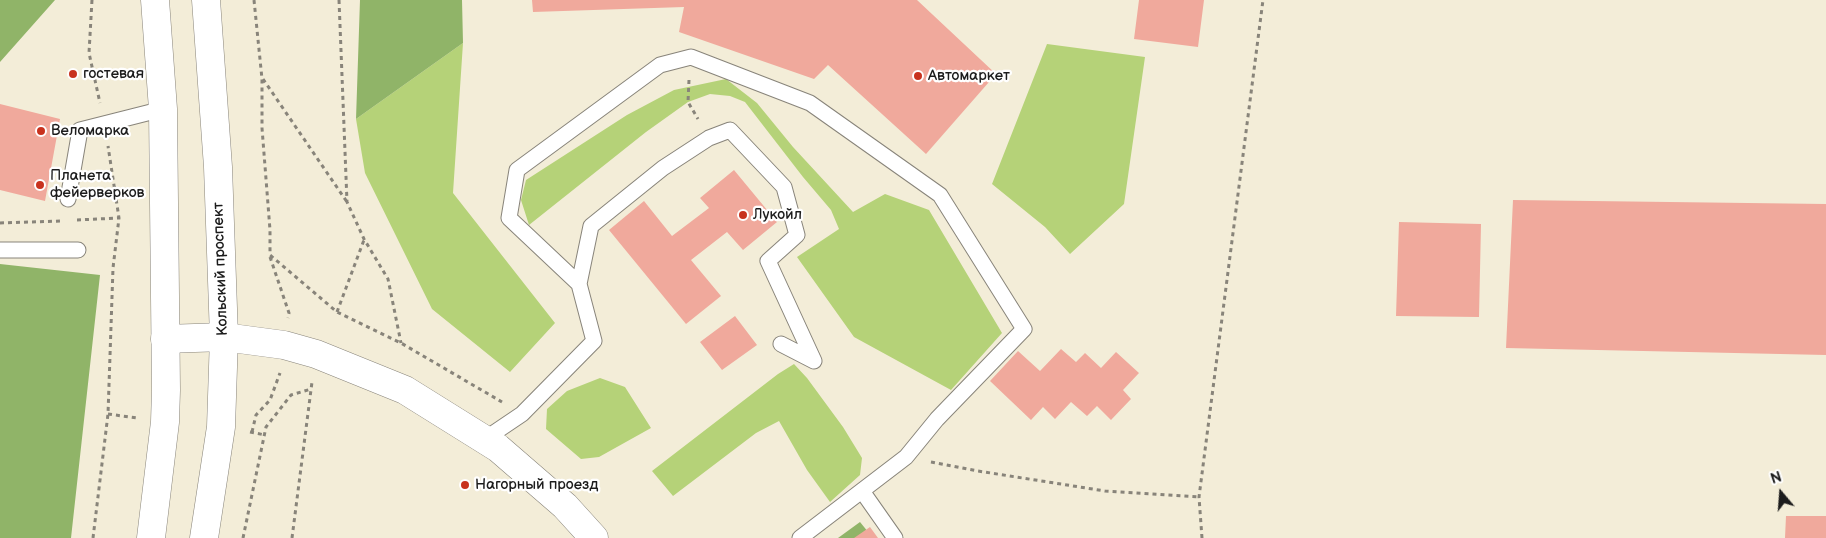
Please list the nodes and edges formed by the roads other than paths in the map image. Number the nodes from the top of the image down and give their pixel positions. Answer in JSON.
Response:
{"nodes":[{"id":1,"x":155,"y":0,"type":"edge"},
{"id":2,"x":206,"y":0,"type":"edge"},
{"id":3,"x":163,"y":109,"type":"junction"},
{"id":4,"x":68,"y":199,"type":"dead end"},
{"id":5,"x":0,"y":250,"type":"edge"},
{"id":6,"x":78,"y":250,"type":"dead end"},
{"id":7,"x":579,"y":284,"type":"junction"},
{"id":8,"x":224,"y":337,"type":"junction"},
{"id":9,"x":165,"y":339,"type":"junction"},
{"id":10,"x":781,"y":344,"type":"dead end"},
{"id":11,"x":485,"y":439,"type":"junction"},
{"id":12,"x":862,"y":491,"type":"junction"},
{"id":13,"x":151,"y":538,"type":"edge"},
{"id":14,"x":204,"y":538,"type":"edge"},
{"id":15,"x":594,"y":538,"type":"edge"},
{"id":16,"x":800,"y":538,"type":"edge"},
{"id":17,"x":895,"y":538,"type":"edge"}],
"edges":[{"from":1,"to":3,"type":"main road"},
{"from":2,"to":8,"type":"main road","name":"Кольский проспект"},
{"from":3,"to":4,"type":"lane"},
{"from":3,"to":9,"type":"main road"},
{"from":5,"to":6,"type":"lane"},
{"from":7,"to":10,"type":"lane"},
{"from":7,"to":11,"type":"lane"},
{"from":7,"to":12,"type":"lane"},
{"from":8,"to":9,"type":"main road"},
{"from":8,"to":11,"type":"main road"},
{"from":8,"to":14,"type":"main road","name":"Кольский проспект"},
{"from":9,"to":13,"type":"main road"},
{"from":11,"to":15,"type":"main road"},
{"from":12,"to":16,"type":"lane"},
{"from":12,"to":17,"type":"lane"}]}
